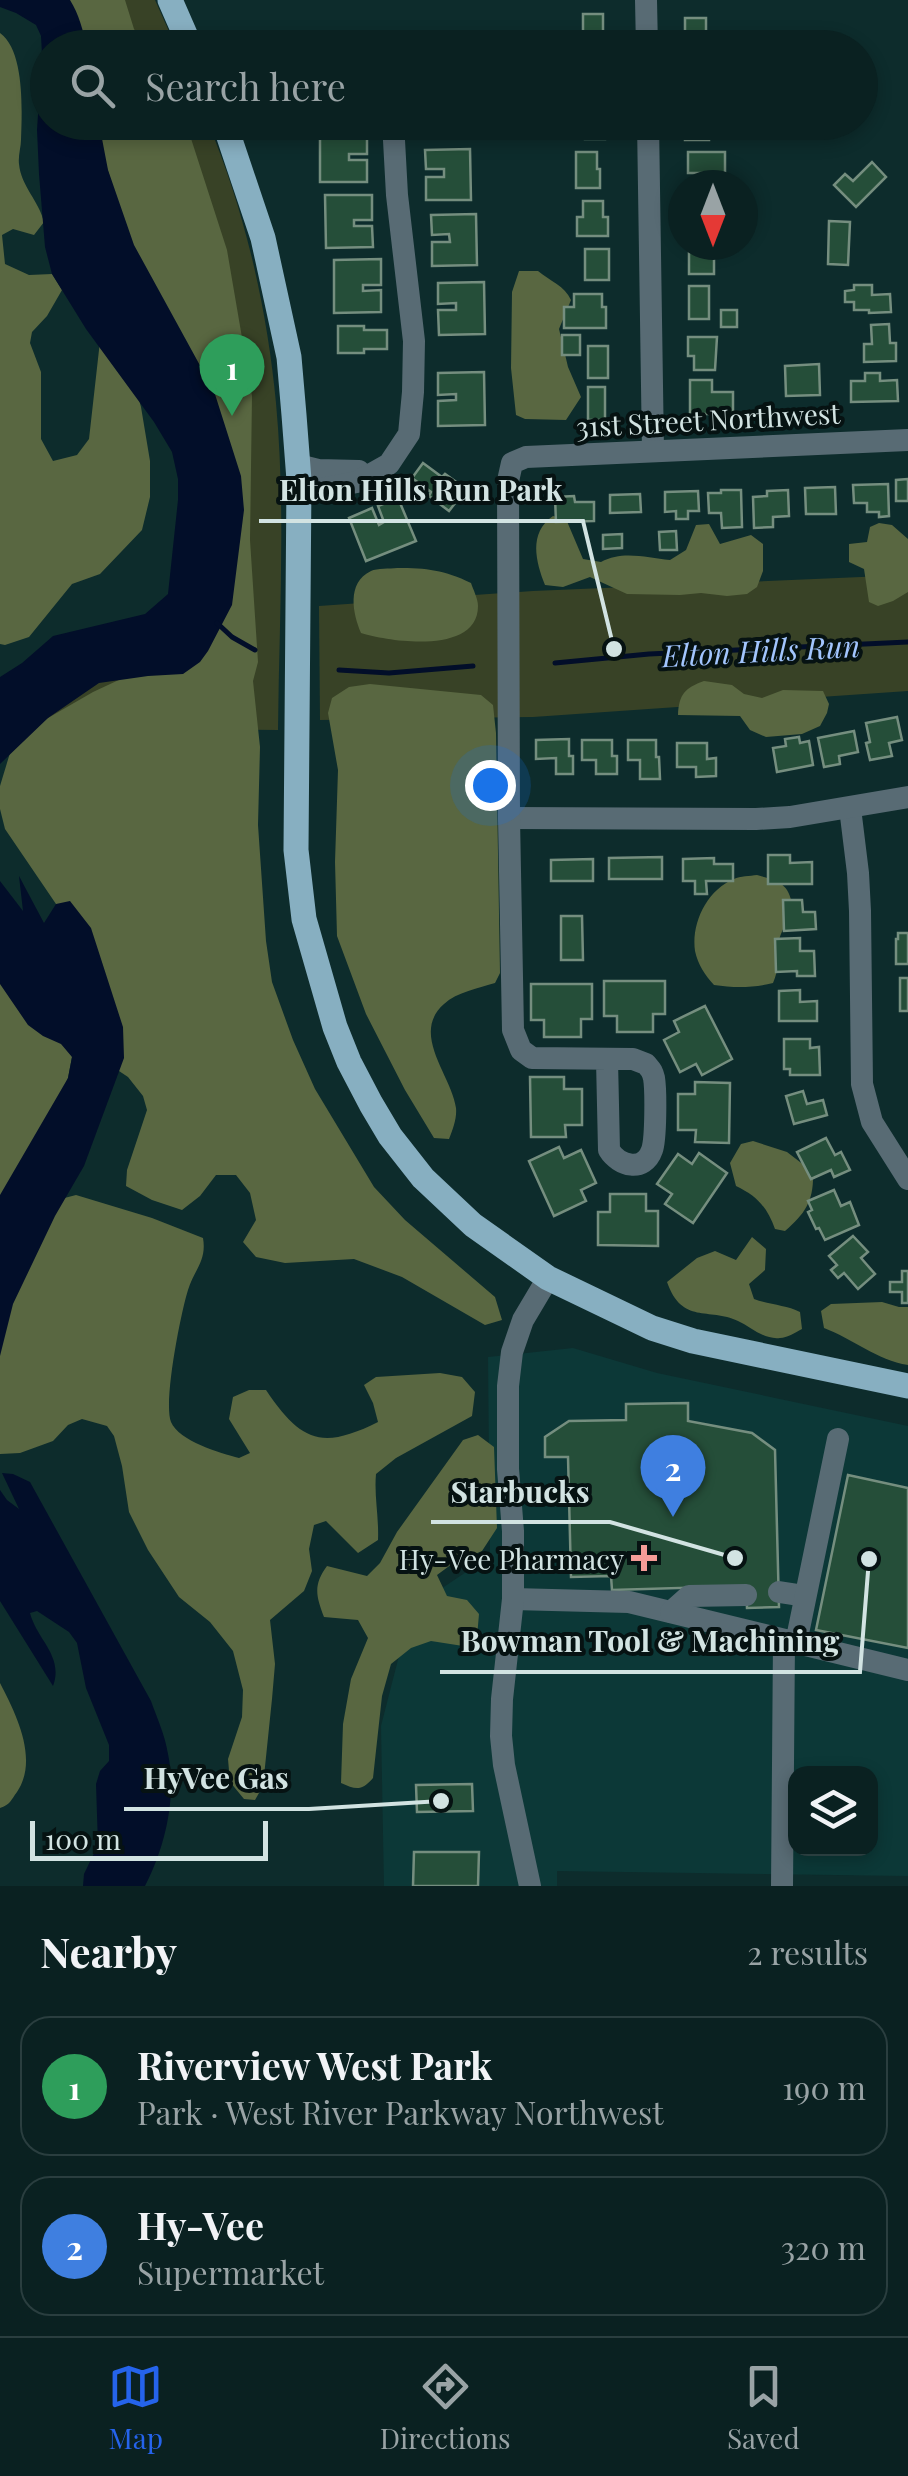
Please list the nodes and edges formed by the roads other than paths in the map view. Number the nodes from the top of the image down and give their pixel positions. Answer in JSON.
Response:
{"nodes":[{"id":1,"x":170,"y":0,"type":"edge"},
{"id":2,"x":646,"y":0,"type":"edge"},
{"id":3,"x":184,"y":30,"type":"edge"},
{"id":4,"x":646,"y":30,"type":"edge"},
{"id":5,"x":230,"y":140,"type":"edge"},
{"id":6,"x":394,"y":140,"type":"edge"},
{"id":7,"x":648,"y":140,"type":"edge"},
{"id":8,"x":908,"y":440,"type":"edge"},
{"id":9,"x":654,"y":450,"type":"junction"},
{"id":10,"x":298,"y":465,"type":"junction"},
{"id":11,"x":377,"y":471,"type":"junction"},
{"id":12,"x":299,"y":492,"type":"junction"},
{"id":13,"x":908,"y":797,"type":"edge"},
{"id":14,"x":850,"y":808,"type":"junction"},
{"id":15,"x":509,"y":818,"type":"junction"},
{"id":16,"x":607,"y":1060,"type":"dead end"},
{"id":17,"x":908,"y":1178,"type":"edge"},
{"id":18,"x":548,"y":1278,"type":"junction"},
{"id":19,"x":908,"y":1386,"type":"edge"},
{"id":20,"x":838,"y":1439,"type":"dead end"},
{"id":21,"x":779,"y":1592,"type":"dead end"},
{"id":22,"x":746,"y":1594,"type":"dead end"},
{"id":23,"x":805,"y":1596,"type":"junction"},
{"id":24,"x":513,"y":1599,"type":"junction"},
{"id":25,"x":671,"y":1612,"type":"junction"},
{"id":26,"x":790,"y":1642,"type":"junction"},
{"id":27,"x":908,"y":1670,"type":"edge"},
{"id":28,"x":530,"y":1886,"type":"edge"},
{"id":29,"x":782,"y":1886,"type":"edge"}],
"edges":[{"from":1,"to":3,"type":"main road"},
{"from":2,"to":4,"type":"street"},
{"from":5,"to":10,"type":"main road"},
{"from":6,"to":11,"type":"street"},
{"from":7,"to":9,"type":"street"},
{"from":8,"to":9,"type":"street","name":"31st Street Northwest"},
{"from":9,"to":15,"type":"street","name":"31st Street Northwest"},
{"from":10,"to":11,"type":"street"},
{"from":10,"to":12,"type":"main road"},
{"from":11,"to":12,"type":"street"},
{"from":12,"to":18,"type":"main road"},
{"from":13,"to":14,"type":"street"},
{"from":14,"to":15,"type":"street"},
{"from":14,"to":17,"type":"street"},
{"from":15,"to":16,"type":"street"},
{"from":18,"to":19,"type":"main road"},
{"from":18,"to":24,"type":"street"},
{"from":20,"to":23,"type":"street"},
{"from":21,"to":23,"type":"street"},
{"from":22,"to":25,"type":"street"},
{"from":23,"to":26,"type":"street"},
{"from":24,"to":25,"type":"street"},
{"from":24,"to":28,"type":"street"},
{"from":25,"to":26,"type":"street"},
{"from":26,"to":27,"type":"street"},
{"from":26,"to":29,"type":"street"}]}
